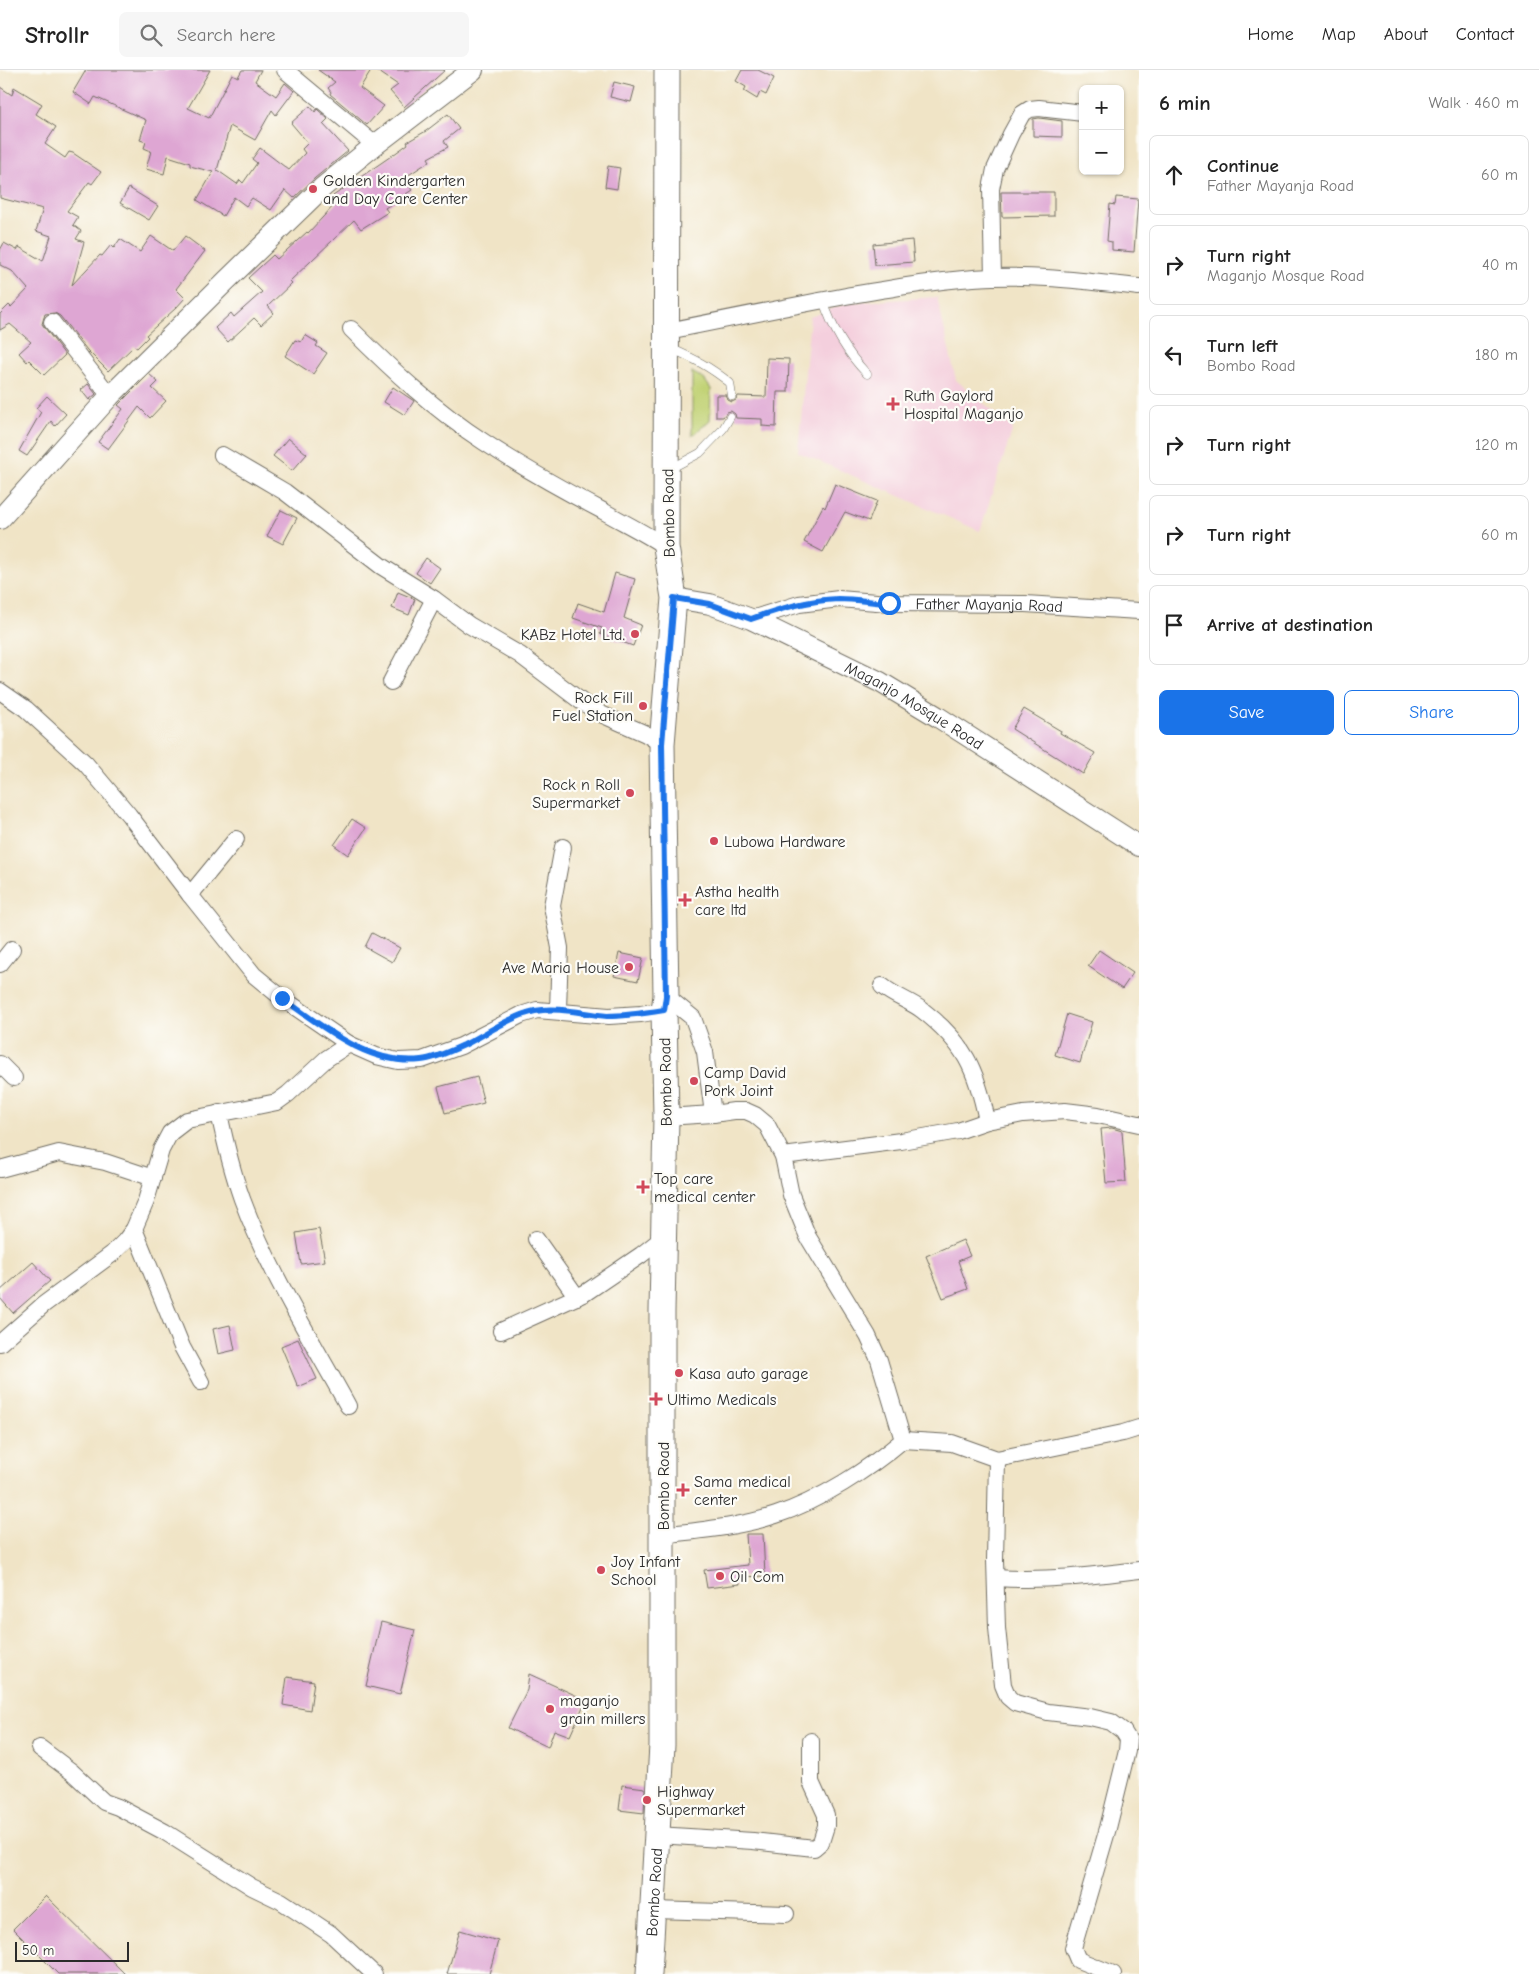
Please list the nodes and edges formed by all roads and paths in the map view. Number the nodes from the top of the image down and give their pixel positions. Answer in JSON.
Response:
{"nodes":[{"id":1,"x":285,"y":70,"type":"edge"},
{"id":2,"x":473,"y":70,"type":"edge"},
{"id":3,"x":667,"y":70,"type":"edge"},
{"id":4,"x":1079,"y":113,"type":"edge"},
{"id":5,"x":375,"y":145,"type":"junction"},
{"id":6,"x":993,"y":277,"type":"junction"},
{"id":7,"x":1139,"y":288,"type":"edge"},
{"id":8,"x":823,"y":300,"type":"junction"},
{"id":9,"x":52,"y":322,"type":"dead end"},
{"id":10,"x":351,"y":329,"type":"dead end"},
{"id":11,"x":668,"y":339,"type":"junction"},
{"id":12,"x":867,"y":374,"type":"dead end"},
{"id":13,"x":110,"y":396,"type":"junction"},
{"id":14,"x":732,"y":396,"type":"dead end"},
{"id":15,"x":730,"y":417,"type":"dead end"},
{"id":16,"x":222,"y":456,"type":"dead end"},
{"id":17,"x":666,"y":471,"type":"junction"},
{"id":18,"x":0,"y":519,"type":"edge"},
{"id":19,"x":666,"y":547,"type":"junction"},
{"id":20,"x":674,"y":598,"type":"junction"},
{"id":21,"x":434,"y":599,"type":"junction"},
{"id":22,"x":1139,"y":611,"type":"edge"},
{"id":23,"x":751,"y":619,"type":"junction"},
{"id":24,"x":391,"y":682,"type":"dead end"},
{"id":25,"x":0,"y":691,"type":"edge"},
{"id":26,"x":662,"y":744,"type":"junction"},
{"id":27,"x":236,"y":839,"type":"dead end"},
{"id":28,"x":1139,"y":846,"type":"edge"},
{"id":29,"x":563,"y":847,"type":"dead end"},
{"id":30,"x":190,"y":895,"type":"junction"},
{"id":31,"x":12,"y":949,"type":"dead end"},
{"id":32,"x":0,"y":964,"type":"edge"},
{"id":33,"x":882,"y":986,"type":"dead end"},
{"id":34,"x":665,"y":1003,"type":"junction"},
{"id":35,"x":558,"y":1010,"type":"junction"},
{"id":36,"x":349,"y":1044,"type":"junction"},
{"id":37,"x":0,"y":1064,"type":"edge"},
{"id":38,"x":14,"y":1078,"type":"dead end"},
{"id":39,"x":219,"y":1114,"type":"junction"},
{"id":40,"x":713,"y":1114,"type":"junction"},
{"id":41,"x":666,"y":1116,"type":"junction"},
{"id":42,"x":986,"y":1121,"type":"junction"},
{"id":43,"x":1139,"y":1124,"type":"edge"},
{"id":44,"x":783,"y":1156,"type":"junction"},
{"id":45,"x":0,"y":1169,"type":"edge"},
{"id":46,"x":153,"y":1178,"type":"junction"},
{"id":47,"x":134,"y":1229,"type":"junction"},
{"id":48,"x":664,"y":1237,"type":"junction"},
{"id":49,"x":536,"y":1239,"type":"dead end"},
{"id":50,"x":577,"y":1297,"type":"junction"},
{"id":51,"x":501,"y":1331,"type":"dead end"},
{"id":52,"x":0,"y":1343,"type":"edge"},
{"id":53,"x":201,"y":1382,"type":"dead end"},
{"id":54,"x":348,"y":1406,"type":"dead end"},
{"id":55,"x":1139,"y":1428,"type":"edge"},
{"id":56,"x":903,"y":1440,"type":"junction"},
{"id":57,"x":997,"y":1459,"type":"junction"},
{"id":58,"x":663,"y":1535,"type":"junction"},
{"id":59,"x":1139,"y":1570,"type":"edge"},
{"id":60,"x":996,"y":1578,"type":"junction"},
{"id":61,"x":811,"y":1741,"type":"dead end"},
{"id":62,"x":40,"y":1748,"type":"dead end"},
{"id":63,"x":658,"y":1835,"type":"junction"},
{"id":64,"x":654,"y":1910,"type":"junction"},
{"id":65,"x":786,"y":1914,"type":"dead end"},
{"id":66,"x":374,"y":1974,"type":"edge"},
{"id":67,"x":649,"y":1974,"type":"edge"},
{"id":68,"x":1113,"y":1974,"type":"edge"}],
"edges":[{"from":1,"to":5,"type":"street"},
{"from":2,"to":5,"type":"street"},
{"from":3,"to":11,"type":"main road","name":"Bombo Road"},
{"from":4,"to":6,"type":"street"},
{"from":5,"to":13,"type":"street"},
{"from":6,"to":7,"type":"street"},
{"from":6,"to":8,"type":"street"},
{"from":8,"to":11,"type":"street"},
{"from":8,"to":12,"type":"lane"},
{"from":9,"to":13,"type":"street"},
{"from":10,"to":19,"type":"street"},
{"from":11,"to":14,"type":"lane"},
{"from":11,"to":17,"type":"main road","name":"Bombo Road"},
{"from":13,"to":18,"type":"street"},
{"from":15,"to":17,"type":"lane"},
{"from":16,"to":21,"type":"street"},
{"from":17,"to":19,"type":"main road","name":"Bombo Road"},
{"from":19,"to":20,"type":"main road","name":"Bombo Road"},
{"from":20,"to":23,"type":"street","name":"Maganjo Mosque Road"},
{"from":20,"to":26,"type":"main road","name":"Bombo Road"},
{"from":21,"to":24,"type":"street"},
{"from":21,"to":26,"type":"street"},
{"from":22,"to":23,"type":"street","name":"Father Mayanja Road"},
{"from":23,"to":28,"type":"street","name":"Maganjo Mosque Road"},
{"from":25,"to":30,"type":"street"},
{"from":26,"to":34,"type":"main road","name":"Bombo Road"},
{"from":27,"to":30,"type":"street"},
{"from":29,"to":35,"type":"street"},
{"from":30,"to":36,"type":"street"},
{"from":31,"to":32,"type":"street"},
{"from":33,"to":42,"type":"street"},
{"from":34,"to":35,"type":"street"},
{"from":34,"to":40,"type":"street"},
{"from":34,"to":41,"type":"main road","name":"Bombo Road"},
{"from":35,"to":36,"type":"street"},
{"from":36,"to":39,"type":"street"},
{"from":37,"to":38,"type":"street"},
{"from":39,"to":46,"type":"street"},
{"from":39,"to":54,"type":"street"},
{"from":40,"to":41,"type":"street"},
{"from":40,"to":44,"type":"street"},
{"from":41,"to":48,"type":"main road","name":"Bombo Road"},
{"from":42,"to":43,"type":"street"},
{"from":42,"to":44,"type":"street"},
{"from":44,"to":56,"type":"street"},
{"from":45,"to":46,"type":"street"},
{"from":46,"to":47,"type":"street"},
{"from":47,"to":52,"type":"street"},
{"from":47,"to":53,"type":"street"},
{"from":48,"to":50,"type":"street"},
{"from":48,"to":58,"type":"main road","name":"Bombo Road"},
{"from":49,"to":50,"type":"street"},
{"from":50,"to":51,"type":"street"},
{"from":55,"to":57,"type":"street"},
{"from":56,"to":57,"type":"street"},
{"from":56,"to":58,"type":"street"},
{"from":57,"to":60,"type":"street"},
{"from":58,"to":63,"type":"main road","name":"Bombo Road"},
{"from":59,"to":60,"type":"street"},
{"from":60,"to":68,"type":"street"},
{"from":61,"to":63,"type":"street"},
{"from":62,"to":66,"type":"street"},
{"from":63,"to":64,"type":"main road","name":"Bombo Road"},
{"from":64,"to":65,"type":"street"},
{"from":64,"to":67,"type":"main road","name":"Bombo Road"}]}
